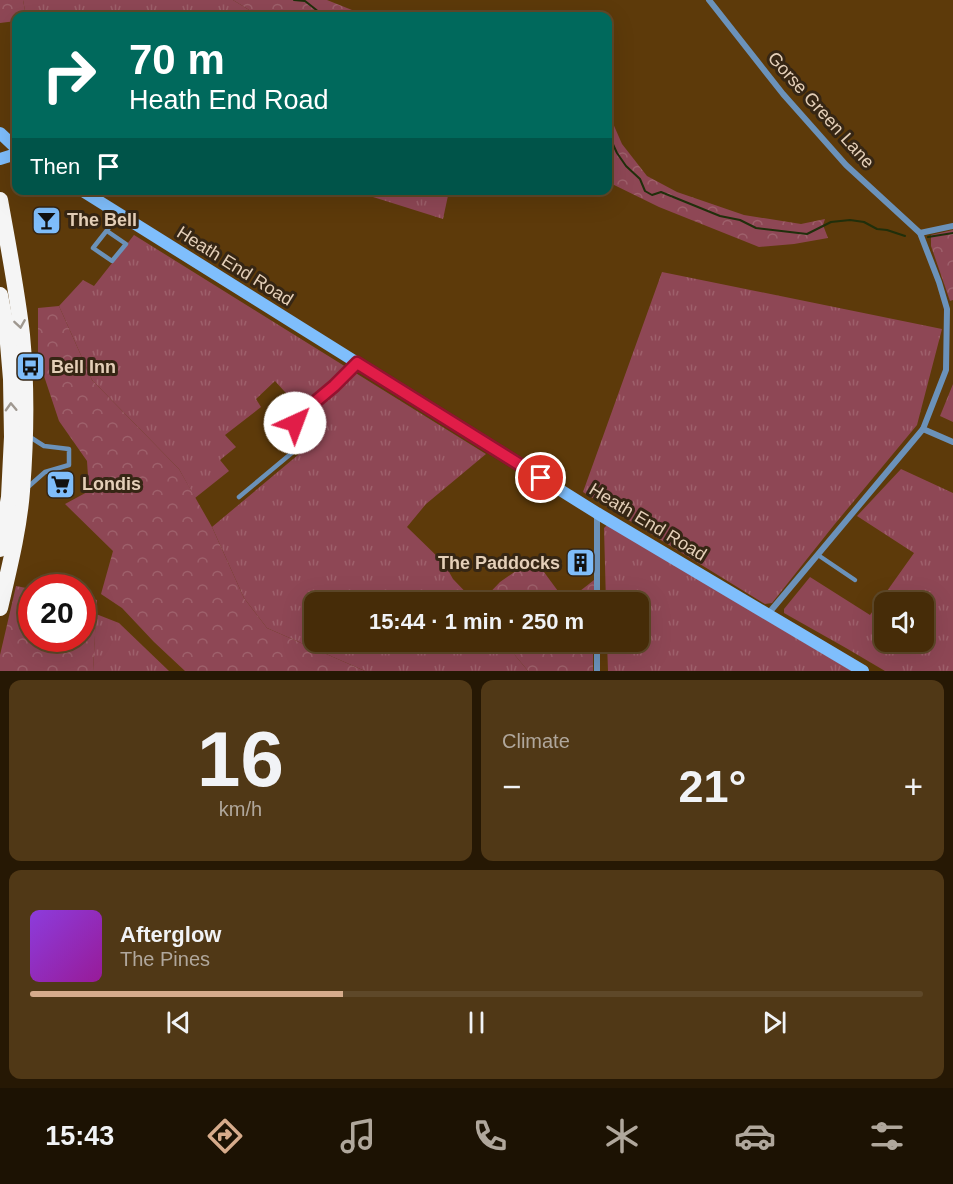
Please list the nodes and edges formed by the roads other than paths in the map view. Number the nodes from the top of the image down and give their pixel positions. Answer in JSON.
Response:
{"nodes":[{"id":1,"x":709,"y":0,"type":"edge"},
{"id":2,"x":0,"y":133,"type":"edge"},
{"id":3,"x":12,"y":144,"type":"edge"},
{"id":4,"x":89,"y":195,"type":"edge"},
{"id":5,"x":0,"y":200,"type":"edge"},
{"id":6,"x":119,"y":215,"type":"junction"},
{"id":7,"x":953,"y":226,"type":"edge"},
{"id":8,"x":107,"y":231,"type":"junction"},
{"id":9,"x":920,"y":232,"type":"junction"},
{"id":10,"x":0,"y":295,"type":"edge"},
{"id":11,"x":357,"y":363,"type":"junction"},
{"id":12,"x":923,"y":429,"type":"junction"},
{"id":13,"x":25,"y":434,"type":"junction"},
{"id":14,"x":953,"y":442,"type":"edge"},
{"id":15,"x":22,"y":492,"type":"junction"},
{"id":16,"x":239,"y":497,"type":"dead end"},
{"id":17,"x":597,"y":513,"type":"junction"},
{"id":18,"x":0,"y":549,"type":"edge"},
{"id":19,"x":818,"y":555,"type":"junction"},
{"id":20,"x":855,"y":580,"type":"dead end"},
{"id":21,"x":597,"y":592,"type":"edge"},
{"id":22,"x":0,"y":608,"type":"edge"},
{"id":23,"x":767,"y":615,"type":"junction"},
{"id":24,"x":597,"y":652,"type":"edge"},
{"id":25,"x":597,"y":671,"type":"edge"},
{"id":26,"x":863,"y":671,"type":"edge"}],
"edges":[{"from":1,"to":9,"type":"street","name":"Gorse Green Lane"},
{"from":2,"to":3,"type":"street"},
{"from":4,"to":6,"type":"street","name":"Heath End Road"},
{"from":5,"to":13,"type":"highway","one_way":true},
{"from":6,"to":8,"type":"lane"},
{"from":6,"to":11,"type":"street","name":"Heath End Road"},
{"from":7,"to":9,"type":"street"},
{"from":8,"to":8,"type":"lane"},
{"from":9,"to":12,"type":"street"},
{"from":18,"to":10,"type":"highway","one_way":true},
{"from":11,"to":16,"type":"lane"},
{"from":11,"to":17,"type":"street","name":"Heath End Road"},
{"from":12,"to":14,"type":"street"},
{"from":12,"to":19,"type":"street"},
{"from":13,"to":15,"type":"highway"},
{"from":13,"to":15,"type":"lane"},
{"from":15,"to":22,"type":"highway"},
{"from":17,"to":21,"type":"street"},
{"from":17,"to":23,"type":"street","name":"Heath End Road"},
{"from":19,"to":20,"type":"lane"},
{"from":19,"to":23,"type":"street"},
{"from":23,"to":26,"type":"street","name":"Heath End Road"},
{"from":24,"to":25,"type":"street"}]}
